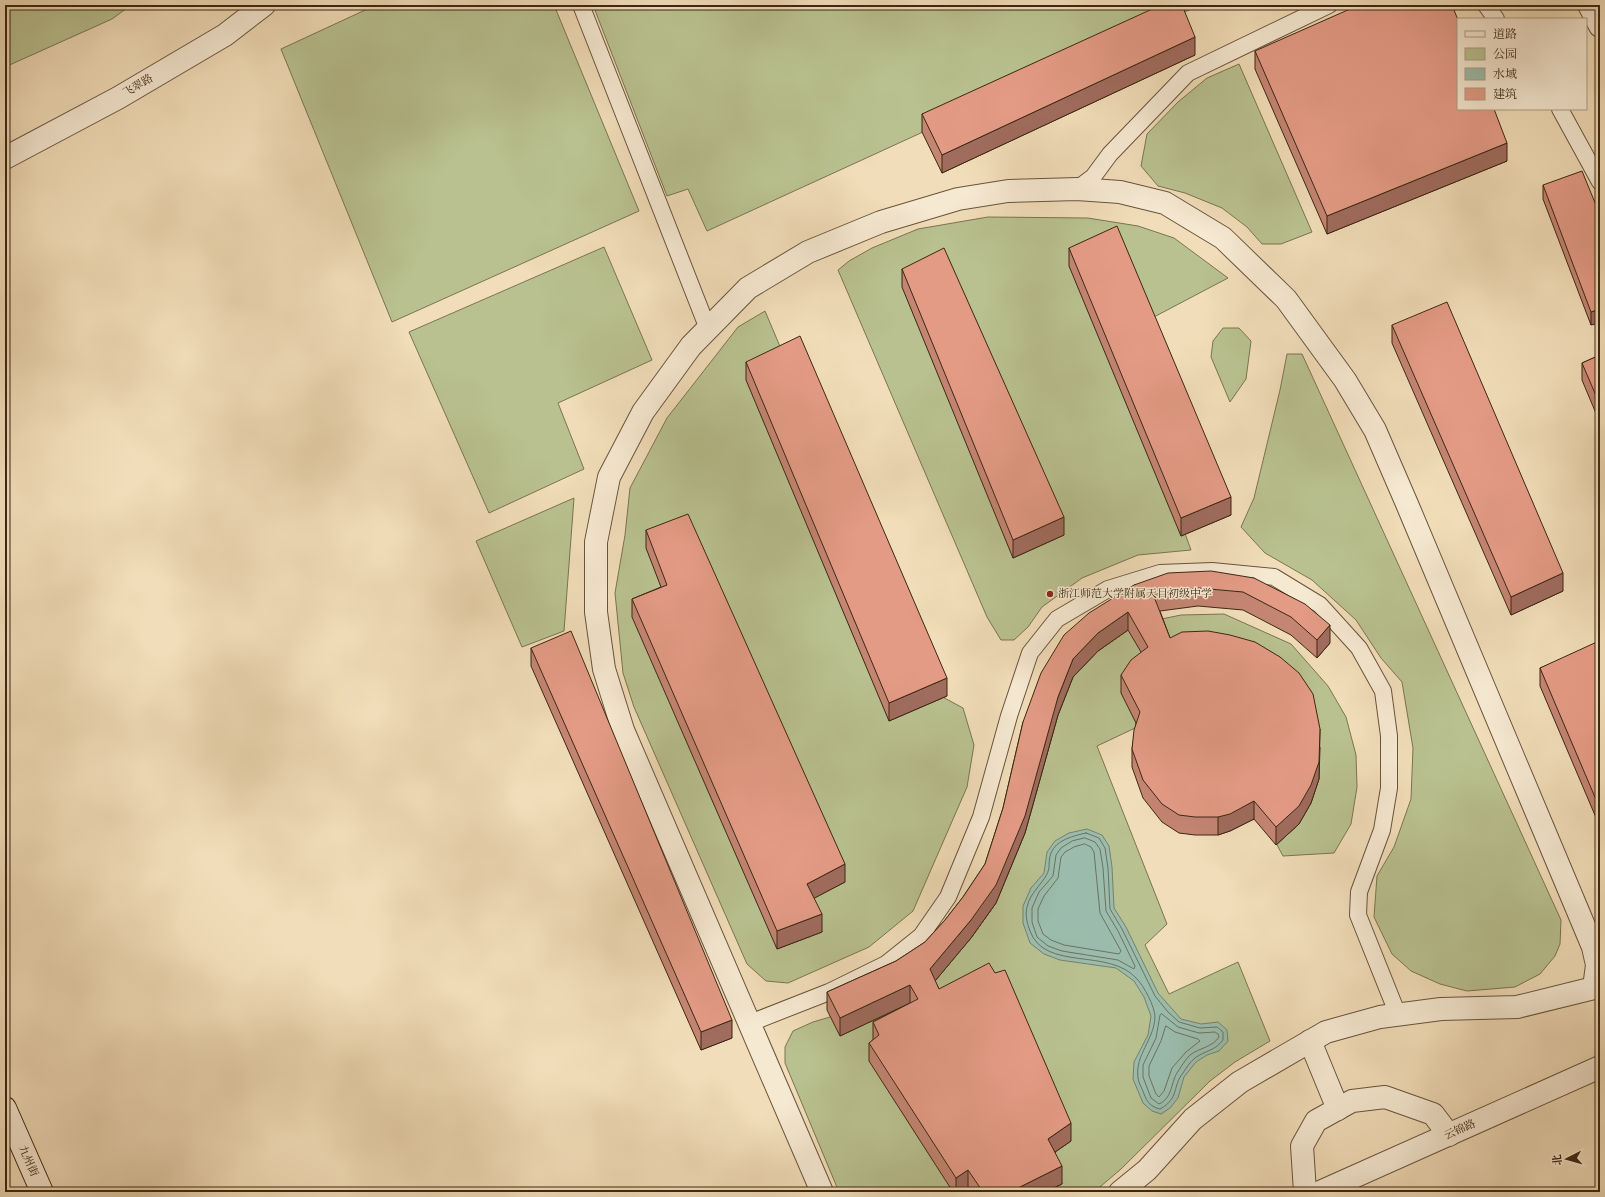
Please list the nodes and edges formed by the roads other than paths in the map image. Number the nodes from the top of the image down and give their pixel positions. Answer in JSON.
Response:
{"nodes":[{"id":1,"x":264,"y":5,"type":"edge"},
{"id":2,"x":581,"y":5,"type":"edge"},
{"id":3,"x":1329,"y":5,"type":"edge"},
{"id":4,"x":1486,"y":5,"type":"edge"},
{"id":5,"x":1589,"y":5,"type":"edge"},
{"id":6,"x":1495,"y":18,"type":"edge"},
{"id":7,"x":1600,"y":26,"type":"edge"},
{"id":8,"x":1561,"y":110,"type":"edge"},
{"id":9,"x":5,"y":158,"type":"edge"},
{"id":10,"x":1600,"y":182,"type":"edge"},
{"id":11,"x":1077,"y":189,"type":"junction"},
{"id":12,"x":708,"y":329,"type":"junction"},
{"id":13,"x":1597,"y":987,"type":"edge"},
{"id":14,"x":1398,"y":1014,"type":"junction"},
{"id":15,"x":750,"y":1024,"type":"junction"},
{"id":16,"x":1310,"y":1041,"type":"junction"},
{"id":17,"x":1600,"y":1067,"type":"edge"},
{"id":18,"x":5,"y":1108,"type":"edge"},
{"id":19,"x":1338,"y":1108,"type":"junction"},
{"id":20,"x":1449,"y":1135,"type":"junction"},
{"id":21,"x":42,"y":1192,"type":"edge"},
{"id":22,"x":822,"y":1192,"type":"edge"},
{"id":23,"x":1120,"y":1192,"type":"edge"},
{"id":24,"x":1305,"y":1192,"type":"edge"},
{"id":25,"x":1320,"y":1192,"type":"edge"}],
"edges":[{"from":1,"to":9,"type":"street","name":"飞翠路"},
{"from":2,"to":12,"type":"lane"},
{"from":3,"to":11,"type":"lane"},
{"from":4,"to":6,"type":"lane"},
{"from":5,"to":7,"type":"street"},
{"from":8,"to":10,"type":"lane"},
{"from":11,"to":12,"type":"street"},
{"from":11,"to":13,"type":"street"},
{"from":12,"to":15,"type":"street"},
{"from":13,"to":14,"type":"street"},
{"from":14,"to":15,"type":"lane"},
{"from":14,"to":16,"type":"street"},
{"from":15,"to":22,"type":"street"},
{"from":16,"to":19,"type":"street"},
{"from":16,"to":23,"type":"street"},
{"from":17,"to":20,"type":"street","name":"云锦路"},
{"from":18,"to":21,"type":"street","name":"九州街"},
{"from":19,"to":20,"type":"street"},
{"from":19,"to":24,"type":"street"},
{"from":20,"to":25,"type":"street","name":"云锦路"}]}
